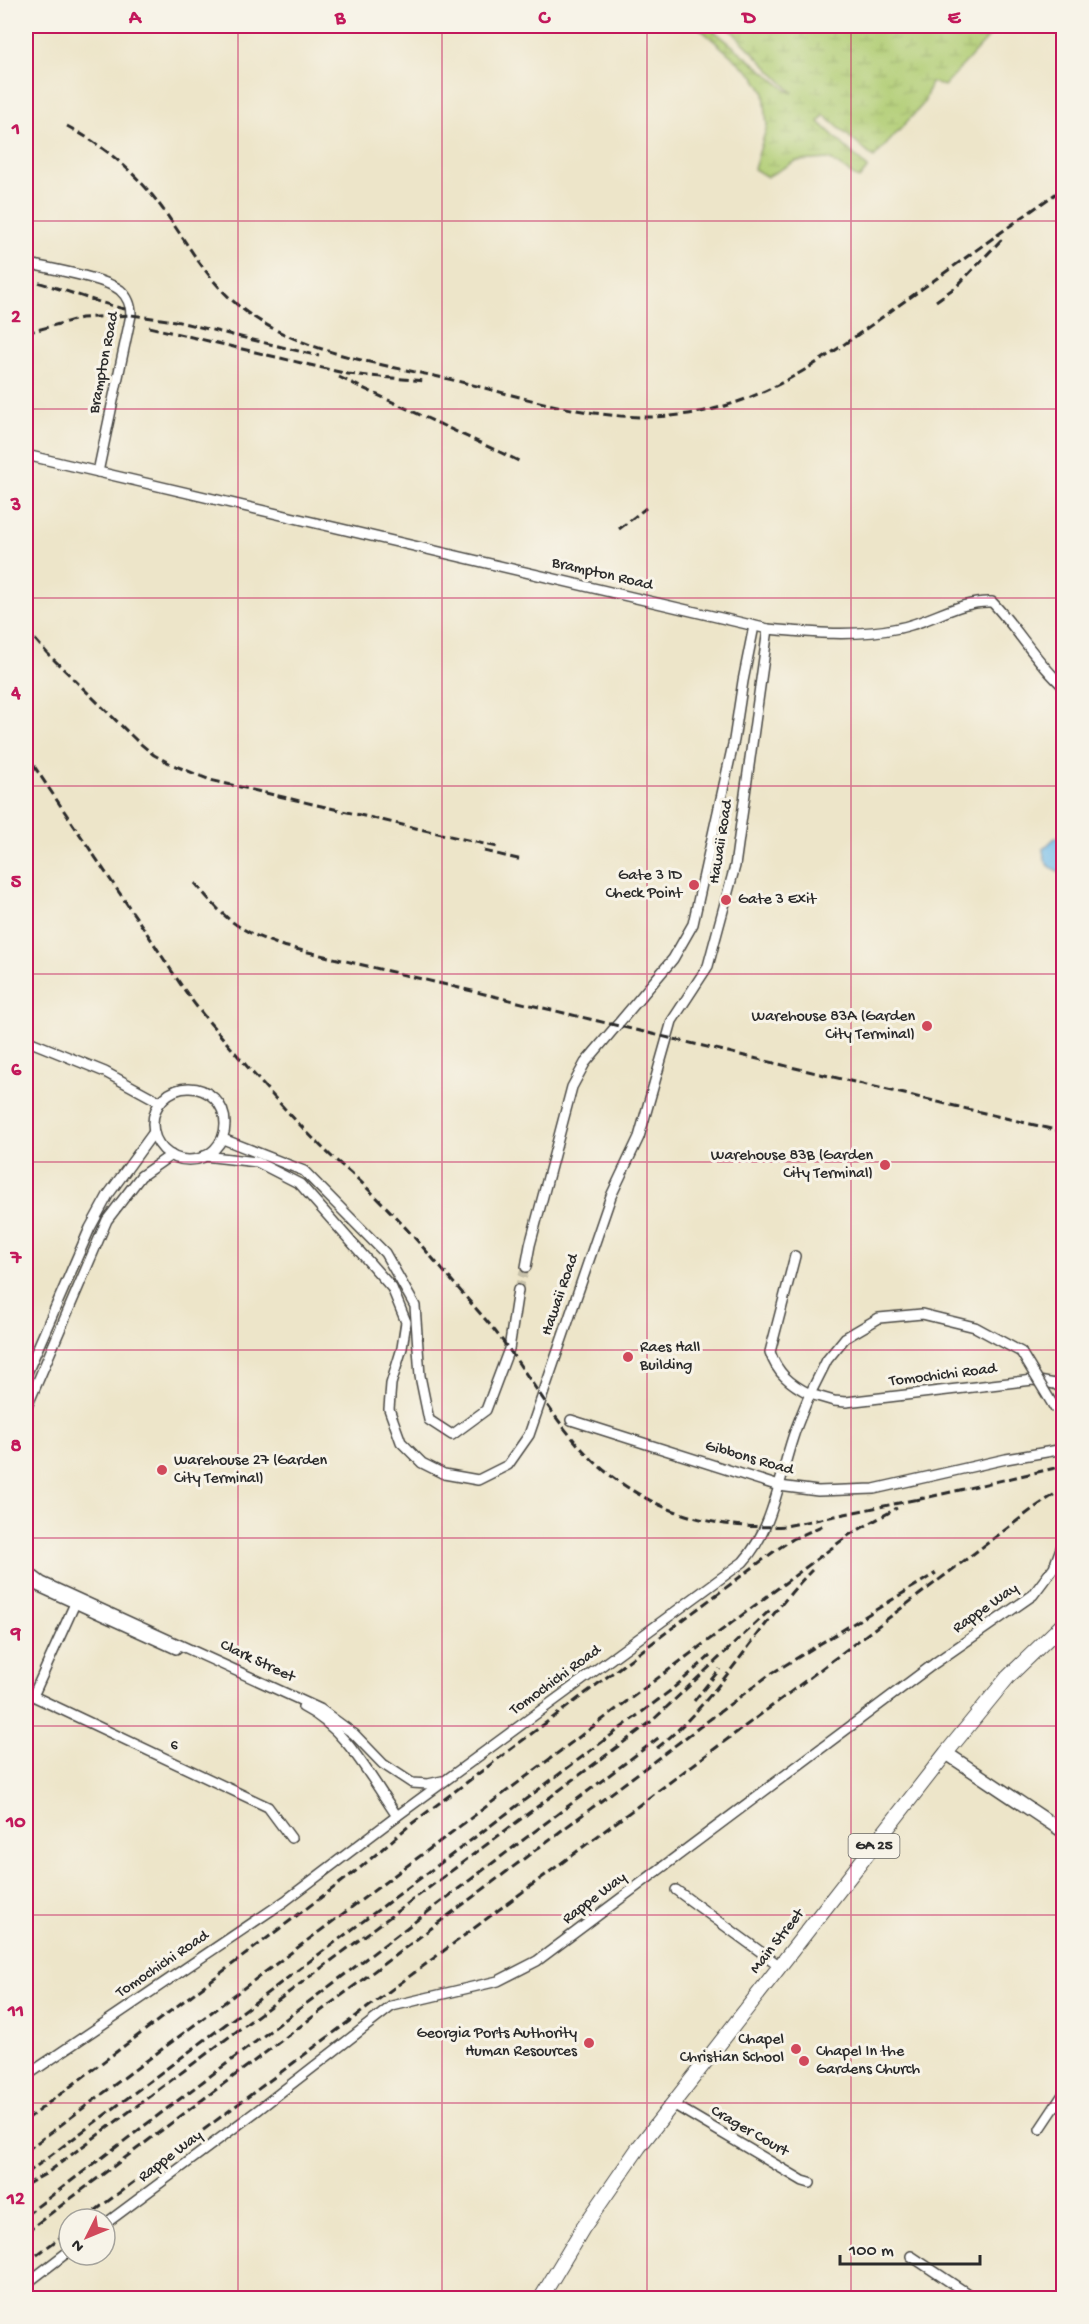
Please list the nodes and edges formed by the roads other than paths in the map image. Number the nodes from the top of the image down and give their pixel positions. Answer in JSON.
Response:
{"nodes":[{"id":1,"x":26,"y":264,"type":"edge"},
{"id":2,"x":26,"y":454,"type":"edge"},
{"id":3,"x":98,"y":472,"type":"junction"},
{"id":4,"x":754,"y":626,"type":"junction"},
{"id":5,"x":768,"y":629,"type":"junction"},
{"id":6,"x":1064,"y":687,"type":"edge"},
{"id":7,"x":26,"y":1040,"type":"edge"},
{"id":8,"x":160,"y":1102,"type":"junction"},
{"id":9,"x":154,"y":1132,"type":"junction"},
{"id":10,"x":222,"y":1138,"type":"junction"},
{"id":11,"x":171,"y":1155,"type":"junction"},
{"id":12,"x":204,"y":1156,"type":"junction"},
{"id":13,"x":795,"y":1256,"type":"dead end"},
{"id":14,"x":526,"y":1267,"type":"tunnel mouth"},
{"id":15,"x":518,"y":1290,"type":"tunnel mouth"},
{"id":16,"x":26,"y":1375,"type":"edge"},
{"id":17,"x":1064,"y":1390,"type":"edge"},
{"id":18,"x":810,"y":1394,"type":"junction"},
{"id":19,"x":26,"y":1409,"type":"edge"},
{"id":20,"x":572,"y":1420,"type":"dead end"},
{"id":21,"x":1064,"y":1449,"type":"edge"},
{"id":22,"x":1064,"y":1465,"type":"edge"},
{"id":23,"x":779,"y":1486,"type":"junction"},
{"id":24,"x":1064,"y":1540,"type":"edge"},
{"id":25,"x":26,"y":1570,"type":"edge"},
{"id":26,"x":27,"y":1582,"type":"edge"},
{"id":27,"x":76,"y":1601,"type":"junction"},
{"id":28,"x":1064,"y":1623,"type":"edge"},
{"id":29,"x":945,"y":1753,"type":"junction"},
{"id":30,"x":445,"y":1781,"type":"junction"},
{"id":31,"x":397,"y":1816,"type":"junction"},
{"id":32,"x":1064,"y":1832,"type":"edge"},
{"id":33,"x":291,"y":1838,"type":"dead end"},
{"id":34,"x":676,"y":1890,"type":"dead end"},
{"id":35,"x":780,"y":1966,"type":"junction"},
{"id":36,"x":26,"y":2076,"type":"edge"},
{"id":37,"x":1064,"y":2093,"type":"edge"},
{"id":38,"x":673,"y":2104,"type":"junction"},
{"id":39,"x":1040,"y":2129,"type":"dead end"},
{"id":40,"x":810,"y":2183,"type":"dead end"},
{"id":41,"x":117,"y":2215,"type":"edge"},
{"id":42,"x":911,"y":2256,"type":"dead end"},
{"id":43,"x":57,"y":2260,"type":"edge"},
{"id":44,"x":26,"y":2284,"type":"edge"},
{"id":45,"x":541,"y":2298,"type":"edge"},
{"id":46,"x":974,"y":2298,"type":"edge"}],
"edges":[{"from":1,"to":3,"type":"street","name":"Brampton Road"},
{"from":2,"to":3,"type":"street","name":"Brampton Road"},
{"from":3,"to":4,"type":"street","name":"Brampton Road"},
{"from":4,"to":5,"type":"street","name":"Brampton Road"},
{"from":4,"to":14,"type":"street","name":"Hawaii Road"},
{"from":5,"to":6,"type":"street","name":"Brampton Road"},
{"from":5,"to":12,"type":"street","name":"Hawaii Road"},
{"from":7,"to":8,"type":"street"},
{"from":8,"to":9,"type":"street"},
{"from":8,"to":10,"type":"street"},
{"from":9,"to":11,"type":"street"},
{"from":9,"to":16,"type":"street"},
{"from":10,"to":12,"type":"street"},
{"from":10,"to":15,"type":"street"},
{"from":11,"to":12,"type":"street"},
{"from":11,"to":19,"type":"street"},
{"from":13,"to":18,"type":"street"},
{"from":17,"to":18,"type":"street","name":"Tomochichi Road"},
{"from":18,"to":22,"type":"street","bridge":true},
{"from":18,"to":23,"type":"street","name":"Tomochichi Road"},
{"from":20,"to":23,"type":"street","name":"Gibbons Road"},
{"from":21,"to":23,"type":"street","name":"Gibbons Road"},
{"from":23,"to":30,"type":"street","name":"Tomochichi Road"},
{"from":24,"to":41,"type":"street","name":"Rappe Way"},
{"from":25,"to":27,"type":"street","name":"Clark Street"},
{"from":26,"to":27,"type":"street","name":"Clark Street"},
{"from":27,"to":30,"type":"street","name":"Clark Street"},
{"from":27,"to":31,"type":"street","name":"Clark Street"},
{"from":27,"to":33,"type":"street","name":"6"},
{"from":28,"to":29,"type":"main road","name":"Main Street","number":"GA 25"},
{"from":29,"to":32,"type":"street"},
{"from":29,"to":35,"type":"main road","name":"Main Street","number":"GA 25"},
{"from":30,"to":31,"type":"street","name":"Tomochichi Road"},
{"from":31,"to":36,"type":"street","name":"Tomochichi Road"},
{"from":34,"to":35,"type":"street"},
{"from":35,"to":38,"type":"main road","name":"Main Street","number":"GA 25"},
{"from":37,"to":39,"type":"street"},
{"from":38,"to":40,"type":"street","name":"Crager Court"},
{"from":38,"to":45,"type":"main road","name":"Main Street","number":"GA 25"},
{"from":42,"to":46,"type":"street"},
{"from":43,"to":44,"type":"street"}]}
